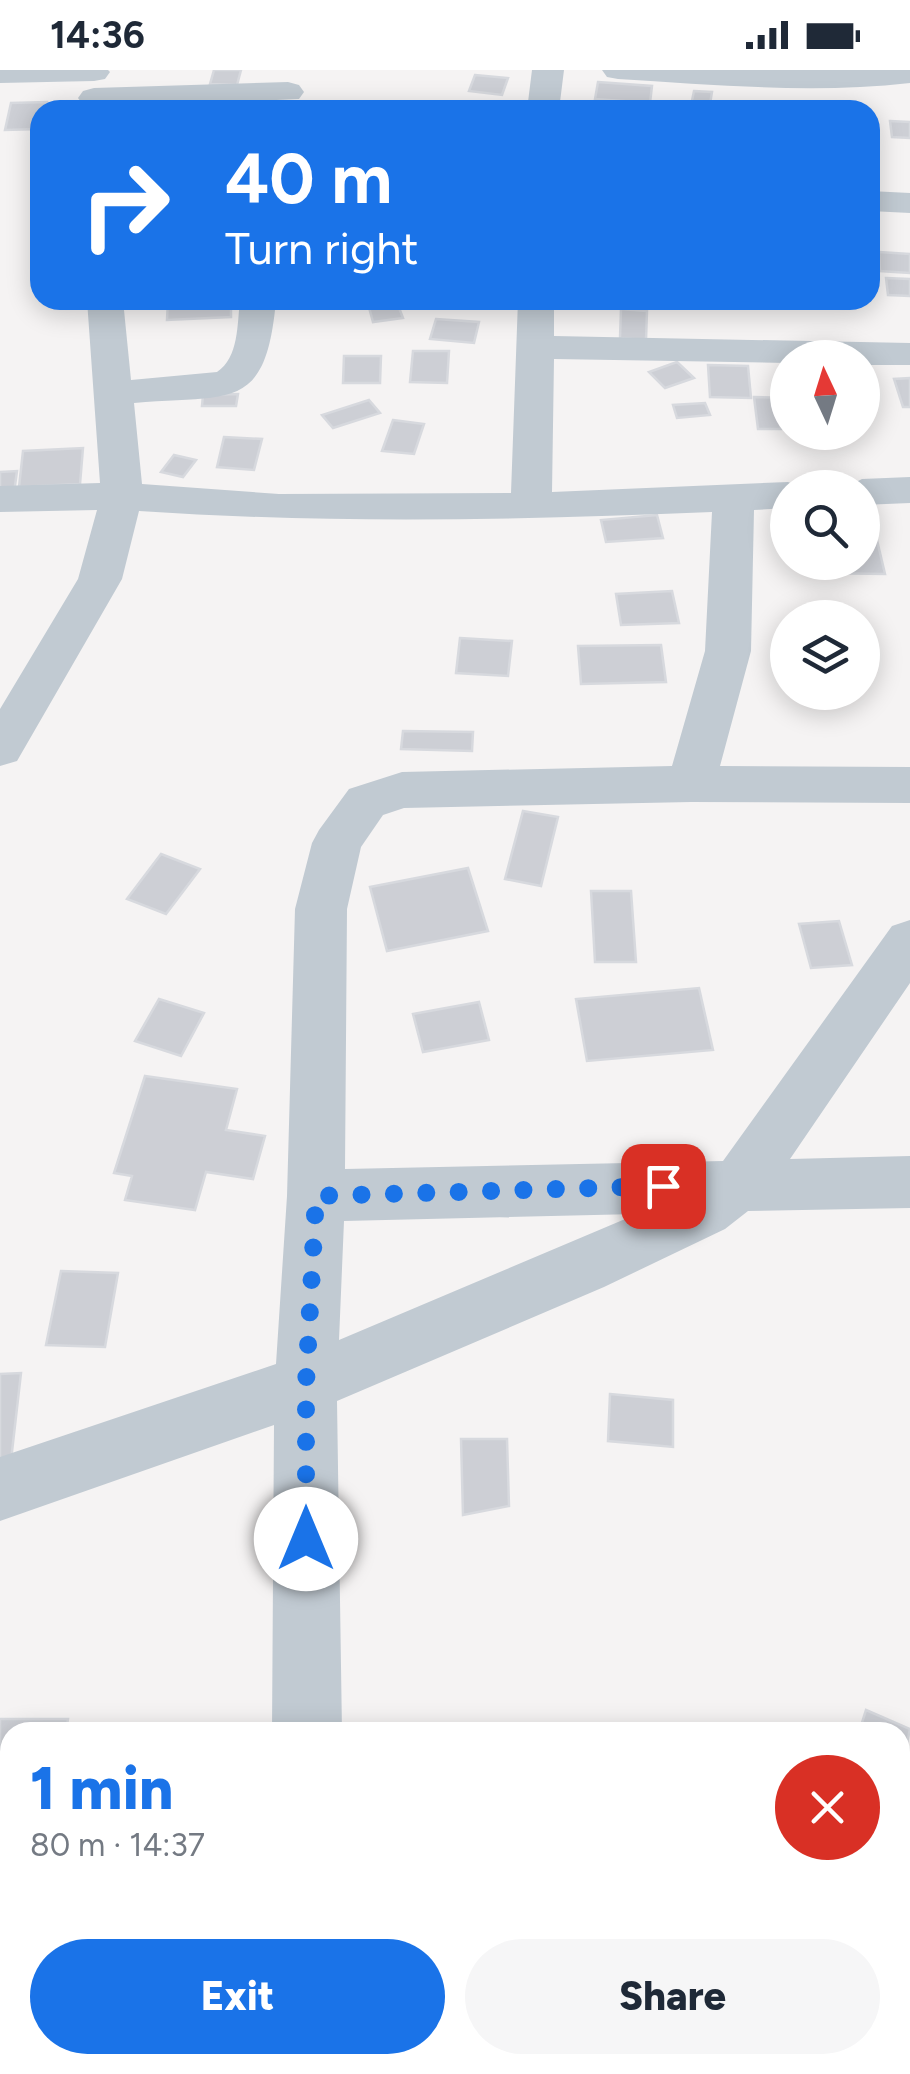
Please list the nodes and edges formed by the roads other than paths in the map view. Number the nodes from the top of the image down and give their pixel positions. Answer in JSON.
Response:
{"nodes":[{"id":1,"x":548,"y":70,"type":"edge"},
{"id":2,"x":618,"y":70,"type":"edge"},
{"id":3,"x":0,"y":74,"type":"edge"},
{"id":4,"x":910,"y":74,"type":"edge"},
{"id":5,"x":94,"y":88,"type":"edge"},
{"id":6,"x":289,"y":91,"type":"edge"},
{"id":7,"x":544,"y":100,"type":"edge"},
{"id":8,"x":880,"y":202,"type":"edge"},
{"id":9,"x":910,"y":203,"type":"edge"},
{"id":10,"x":106,"y":310,"type":"edge"},
{"id":11,"x":257,"y":310,"type":"edge"},
{"id":12,"x":536,"y":310,"type":"edge"},
{"id":13,"x":534,"y":346,"type":"junction"},
{"id":14,"x":910,"y":354,"type":"edge"},
{"id":15,"x":114,"y":393,"type":"junction"},
{"id":16,"x":910,"y":490,"type":"edge"},
{"id":17,"x":880,"y":491,"type":"edge"},
{"id":18,"x":122,"y":496,"type":"junction"},
{"id":19,"x":770,"y":496,"type":"edge"},
{"id":20,"x":734,"y":497,"type":"junction"},
{"id":21,"x":0,"y":499,"type":"edge"},
{"id":22,"x":531,"y":506,"type":"junction"},
{"id":23,"x":0,"y":749,"type":"edge"},
{"id":24,"x":690,"y":784,"type":"junction"},
{"id":25,"x":910,"y":785,"type":"edge"},
{"id":26,"x":910,"y":941,"type":"edge"},
{"id":27,"x":910,"y":1182,"type":"edge"},
{"id":28,"x":740,"y":1184,"type":"junction"},
{"id":29,"x":316,"y":1196,"type":"junction"},
{"id":30,"x":306,"y":1384,"type":"junction"},
{"id":31,"x":0,"y":1488,"type":"edge"},
{"id":32,"x":307,"y":1722,"type":"edge"}],
"edges":[{"from":1,"to":7,"type":"street"},
{"from":2,"to":4,"type":"street"},
{"from":3,"to":5,"type":"street"},
{"from":5,"to":6,"type":"street"},
{"from":8,"to":9,"type":"street"},
{"from":10,"to":15,"type":"street"},
{"from":11,"to":15,"type":"street"},
{"from":12,"to":13,"type":"street"},
{"from":13,"to":14,"type":"street"},
{"from":13,"to":22,"type":"street"},
{"from":15,"to":18,"type":"street"},
{"from":16,"to":17,"type":"street"},
{"from":18,"to":21,"type":"street"},
{"from":18,"to":22,"type":"street"},
{"from":18,"to":23,"type":"street"},
{"from":19,"to":20,"type":"street"},
{"from":20,"to":22,"type":"street"},
{"from":20,"to":24,"type":"street"},
{"from":24,"to":25,"type":"street"},
{"from":24,"to":29,"type":"street"},
{"from":26,"to":28,"type":"street"},
{"from":27,"to":28,"type":"street"},
{"from":28,"to":29,"type":"street"},
{"from":28,"to":30,"type":"street"},
{"from":29,"to":30,"type":"street"},
{"from":30,"to":31,"type":"street"},
{"from":30,"to":32,"type":"street"}]}
